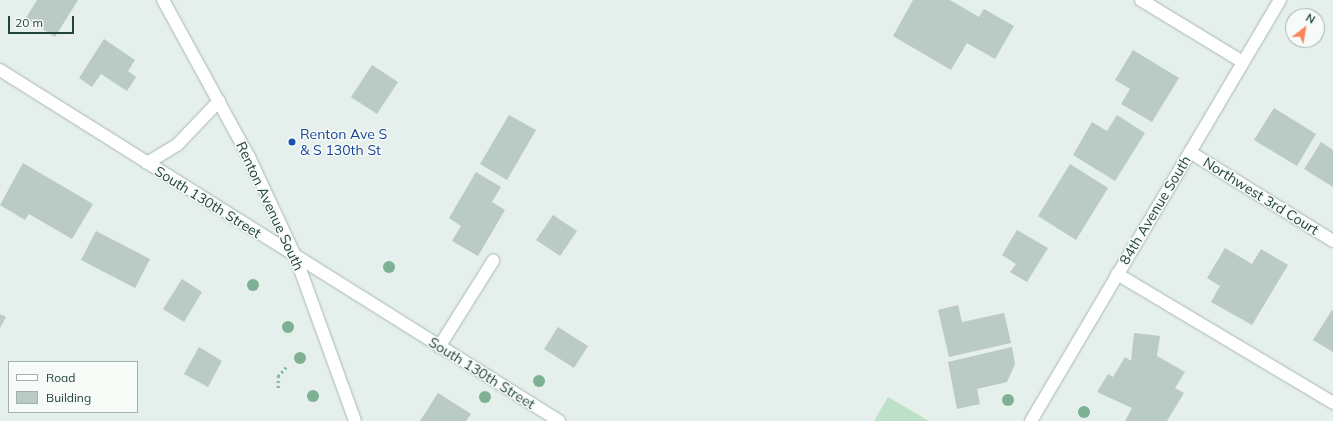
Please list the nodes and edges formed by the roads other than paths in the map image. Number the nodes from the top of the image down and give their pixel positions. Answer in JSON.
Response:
{"nodes":[{"id":1,"x":163,"y":0,"type":"edge"},
{"id":2,"x":1142,"y":0,"type":"edge"},
{"id":3,"x":1280,"y":0,"type":"edge"},
{"id":4,"x":1242,"y":62,"type":"junction"},
{"id":5,"x":0,"y":70,"type":"edge"},
{"id":6,"x":219,"y":101,"type":"junction"},
{"id":7,"x":1190,"y":152,"type":"junction"},
{"id":8,"x":147,"y":163,"type":"junction"},
{"id":9,"x":1333,"y":241,"type":"edge"},
{"id":10,"x":296,"y":258,"type":"junction"},
{"id":11,"x":493,"y":261,"type":"dead end"},
{"id":12,"x":1117,"y":274,"type":"junction"},
{"id":13,"x":439,"y":347,"type":"junction"},
{"id":14,"x":1333,"y":403,"type":"edge"},
{"id":15,"x":355,"y":421,"type":"edge"},
{"id":16,"x":558,"y":421,"type":"edge"},
{"id":17,"x":1031,"y":421,"type":"edge"}],
"edges":[{"from":1,"to":6,"type":"street","name":"Renton Avenue South"},
{"from":2,"to":4,"type":"street"},
{"from":3,"to":4,"type":"street","name":"84th Avenue South"},
{"from":4,"to":7,"type":"street","name":"84th Avenue South"},
{"from":5,"to":8,"type":"street","name":"South 130th Street"},
{"from":6,"to":8,"type":"street"},
{"from":6,"to":10,"type":"street","name":"Renton Avenue South"},
{"from":7,"to":9,"type":"street","name":"Northwest 3rd Court"},
{"from":7,"to":12,"type":"street","name":"84th Avenue South"},
{"from":8,"to":10,"type":"street","name":"South 130th Street"},
{"from":10,"to":13,"type":"street","name":"South 130th Street"},
{"from":10,"to":15,"type":"street","name":"Renton Avenue South"},
{"from":11,"to":13,"type":"street"},
{"from":12,"to":14,"type":"street"},
{"from":12,"to":17,"type":"street","name":"84th Avenue South"},
{"from":13,"to":16,"type":"street","name":"South 130th Street"}]}
